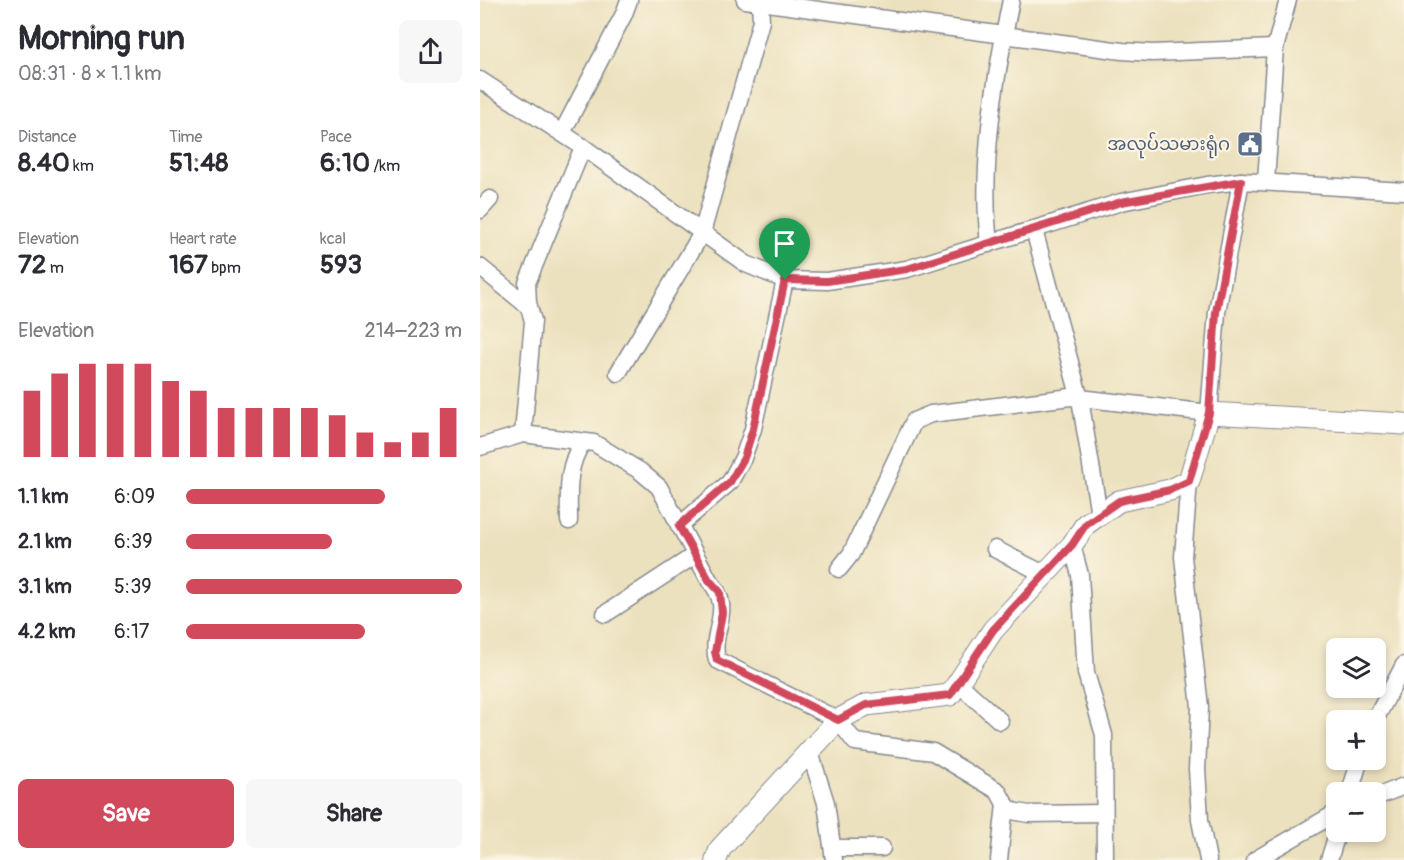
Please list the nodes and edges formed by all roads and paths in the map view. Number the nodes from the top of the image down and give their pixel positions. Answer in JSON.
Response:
{"nodes":[{"id":1,"x":629,"y":0,"type":"edge"},
{"id":2,"x":1011,"y":0,"type":"edge"},
{"id":3,"x":1288,"y":0,"type":"edge"},
{"id":4,"x":755,"y":1,"type":"edge"},
{"id":5,"x":1004,"y":36,"type":"junction"},
{"id":6,"x":1275,"y":48,"type":"junction"},
{"id":7,"x":480,"y":80,"type":"edge"},
{"id":8,"x":562,"y":133,"type":"junction"},
{"id":9,"x":583,"y":147,"type":"junction"},
{"id":10,"x":1241,"y":181,"type":"junction"},
{"id":11,"x":1266,"y":182,"type":"junction"},
{"id":12,"x":1404,"y":191,"type":"edge"},
{"id":13,"x":1034,"y":230,"type":"junction"},
{"id":14,"x":702,"y":233,"type":"junction"},
{"id":15,"x":989,"y":244,"type":"junction"},
{"id":16,"x":480,"y":267,"type":"edge"},
{"id":17,"x":785,"y":280,"type":"junction"},
{"id":18,"x":529,"y":306,"type":"junction"},
{"id":19,"x":618,"y":373,"type":"dead end"},
{"id":20,"x":1080,"y":399,"type":"junction"},
{"id":21,"x":1209,"y":413,"type":"junction"},
{"id":22,"x":1404,"y":424,"type":"edge"},
{"id":23,"x":523,"y":434,"type":"junction"},
{"id":24,"x":583,"y":442,"type":"junction"},
{"id":25,"x":480,"y":447,"type":"edge"},
{"id":26,"x":1189,"y":481,"type":"junction"},
{"id":27,"x":1099,"y":514,"type":"junction"},
{"id":28,"x":568,"y":521,"type":"dead end"},
{"id":29,"x":679,"y":526,"type":"junction"},
{"id":30,"x":1072,"y":545,"type":"junction"},
{"id":31,"x":995,"y":549,"type":"dead end"},
{"id":32,"x":695,"y":555,"type":"junction"},
{"id":33,"x":839,"y":569,"type":"dead end"},
{"id":34,"x":1044,"y":574,"type":"junction"},
{"id":35,"x":604,"y":614,"type":"dead end"},
{"id":36,"x":1404,"y":665,"type":"edge"},
{"id":37,"x":958,"y":683,"type":"junction"},
{"id":38,"x":1380,"y":710,"type":"edge"},
{"id":39,"x":838,"y":720,"type":"junction"},
{"id":40,"x":1000,"y":721,"type":"dead end"},
{"id":41,"x":810,"y":752,"type":"junction"},
{"id":42,"x":1404,"y":786,"type":"edge"},
{"id":43,"x":1386,"y":793,"type":"edge"},
{"id":44,"x":1005,"y":804,"type":"junction"},
{"id":45,"x":1103,"y":813,"type":"junction"},
{"id":46,"x":1326,"y":819,"type":"edge"},
{"id":47,"x":1335,"y":842,"type":"edge"},
{"id":48,"x":882,"y":848,"type":"dead end"},
{"id":49,"x":834,"y":854,"type":"edge"},
{"id":50,"x":716,"y":860,"type":"edge"},
{"id":51,"x":999,"y":860,"type":"edge"},
{"id":52,"x":1105,"y":860,"type":"edge"},
{"id":53,"x":1208,"y":860,"type":"edge"},
{"id":54,"x":1255,"y":860,"type":"edge"},
{"id":55,"x":1329,"y":860,"type":"edge"}],
"edges":[{"from":1,"to":8,"type":"street"},
{"from":2,"to":5,"type":"street"},
{"from":3,"to":6,"type":"street"},
{"from":4,"to":5,"type":"street"},
{"from":4,"to":14,"type":"street"},
{"from":5,"to":6,"type":"street"},
{"from":5,"to":15,"type":"street"},
{"from":6,"to":11,"type":"street"},
{"from":7,"to":8,"type":"street"},
{"from":8,"to":9,"type":"street"},
{"from":9,"to":14,"type":"street"},
{"from":9,"to":18,"type":"street"},
{"from":10,"to":11,"type":"street"},
{"from":10,"to":13,"type":"street"},
{"from":10,"to":21,"type":"street"},
{"from":11,"to":12,"type":"street"},
{"from":13,"to":15,"type":"street"},
{"from":13,"to":20,"type":"street"},
{"from":14,"to":17,"type":"street"},
{"from":14,"to":19,"type":"street"},
{"from":15,"to":17,"type":"street"},
{"from":16,"to":18,"type":"street"},
{"from":17,"to":29,"type":"street"},
{"from":18,"to":23,"type":"street"},
{"from":20,"to":21,"type":"street"},
{"from":20,"to":27,"type":"street"},
{"from":20,"to":33,"type":"street"},
{"from":21,"to":22,"type":"main road"},
{"from":21,"to":26,"type":"main road"},
{"from":23,"to":24,"type":"street"},
{"from":23,"to":25,"type":"street"},
{"from":24,"to":28,"type":"street"},
{"from":24,"to":29,"type":"street"},
{"from":26,"to":27,"type":"main road"},
{"from":26,"to":53,"type":"street"},
{"from":27,"to":30,"type":"main road"},
{"from":29,"to":32,"type":"street"},
{"from":30,"to":34,"type":"main road"},
{"from":30,"to":45,"type":"street"},
{"from":31,"to":34,"type":"street"},
{"from":32,"to":35,"type":"street"},
{"from":32,"to":39,"type":"street"},
{"from":34,"to":37,"type":"main road"},
{"from":36,"to":38,"type":"street"},
{"from":37,"to":39,"type":"main road"},
{"from":37,"to":40,"type":"street"},
{"from":39,"to":41,"type":"main road"},
{"from":39,"to":44,"type":"street"},
{"from":41,"to":49,"type":"street"},
{"from":41,"to":50,"type":"main road"},
{"from":42,"to":43,"type":"street"},
{"from":44,"to":45,"type":"street"},
{"from":44,"to":51,"type":"street"},
{"from":45,"to":52,"type":"street"},
{"from":46,"to":54,"type":"street"},
{"from":47,"to":55,"type":"street"},
{"from":48,"to":49,"type":"street"}]}
